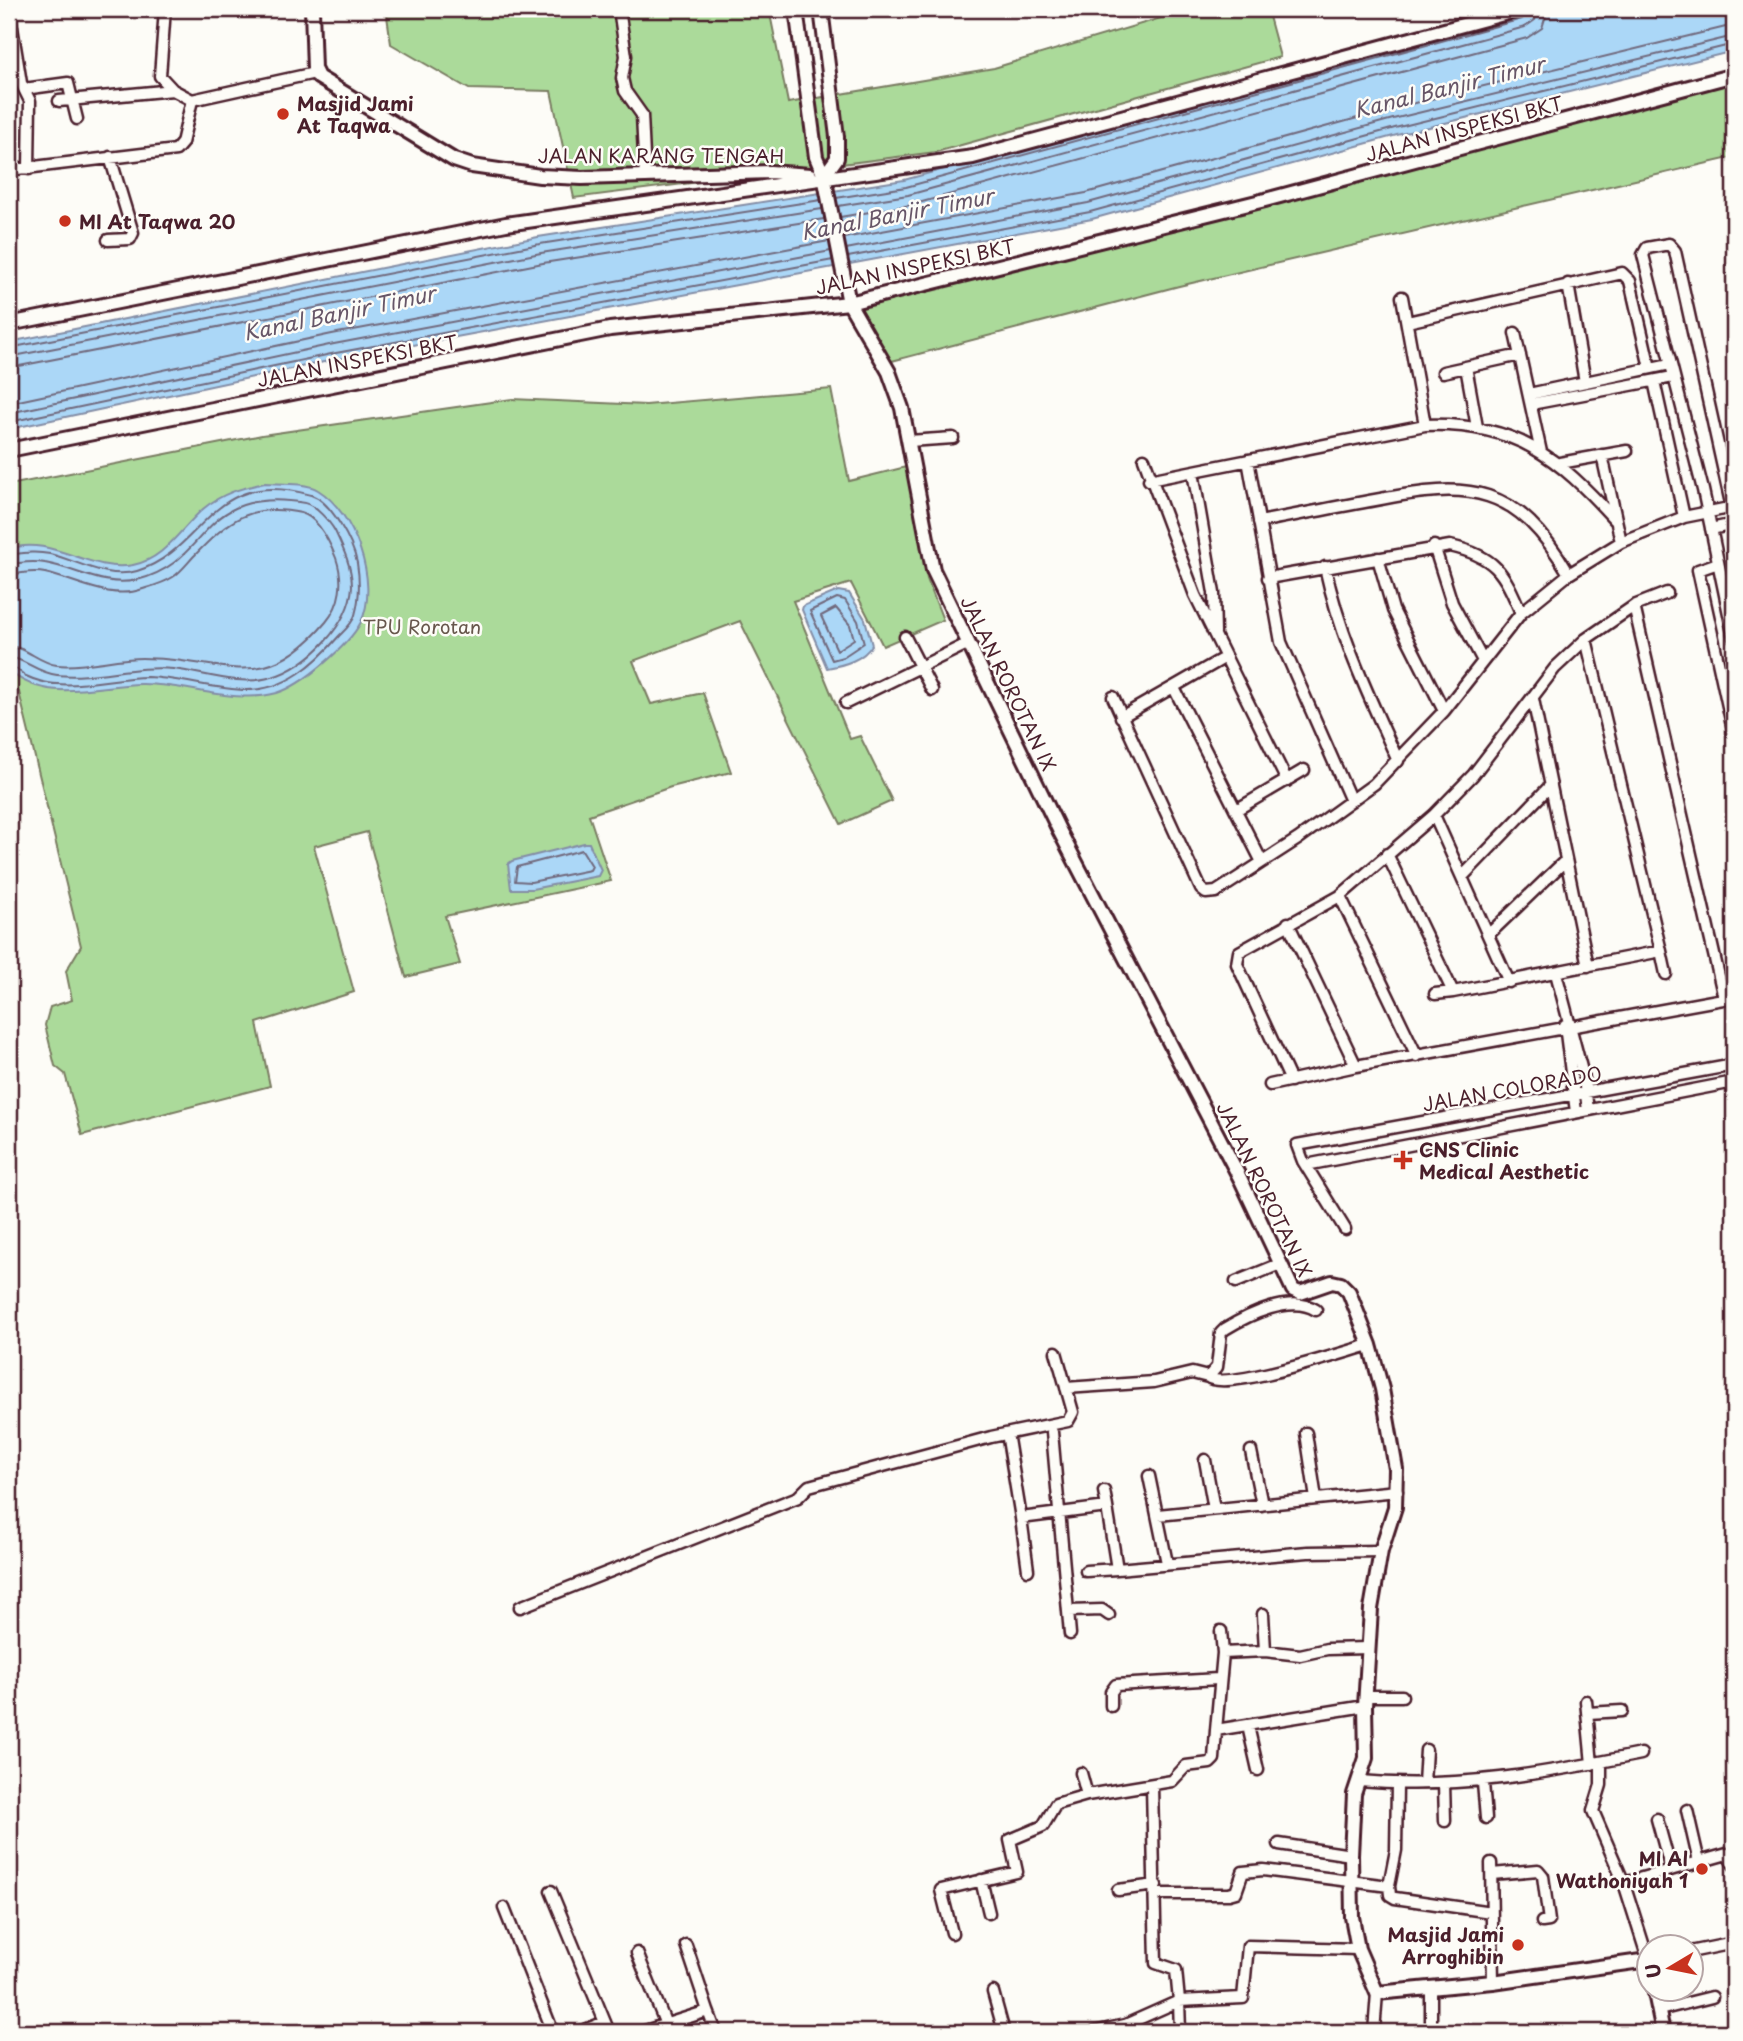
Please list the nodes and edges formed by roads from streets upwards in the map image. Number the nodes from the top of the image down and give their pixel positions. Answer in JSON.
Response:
{"nodes":[{"id":1,"x":9,"y":9,"type":"edge"},
{"id":2,"x":165,"y":9,"type":"edge"},
{"id":3,"x":312,"y":9,"type":"edge"},
{"id":4,"x":619,"y":9,"type":"edge"},
{"id":5,"x":796,"y":9,"type":"edge"},
{"id":6,"x":821,"y":9,"type":"edge"},
{"id":7,"x":1522,"y":9,"type":"edge"},
{"id":8,"x":315,"y":73,"type":"junction"},
{"id":9,"x":1734,"y":75,"type":"edge"},
{"id":10,"x":24,"y":89,"type":"junction"},
{"id":11,"x":173,"y":90,"type":"junction"},
{"id":12,"x":74,"y":99,"type":"junction"},
{"id":13,"x":192,"y":100,"type":"junction"},
{"id":14,"x":59,"y":101,"type":"dead end"},
{"id":15,"x":78,"y":119,"type":"dead end"},
{"id":16,"x":110,"y":157,"type":"junction"},
{"id":17,"x":29,"y":169,"type":"junction"},
{"id":18,"x":9,"y":170,"type":"edge"},
{"id":19,"x":644,"y":172,"type":"junction"},
{"id":20,"x":824,"y":176,"type":"junction"},
{"id":21,"x":108,"y":240,"type":"dead end"},
{"id":22,"x":1568,"y":284,"type":"junction"},
{"id":23,"x":1402,"y":297,"type":"dead end"},
{"id":24,"x":847,"y":298,"type":"junction"},
{"id":25,"x":1407,"y":322,"type":"junction"},
{"id":26,"x":9,"y":324,"type":"edge"},
{"id":27,"x":1515,"y":333,"type":"dead end"},
{"id":28,"x":1520,"y":355,"type":"junction"},
{"id":29,"x":1670,"y":364,"type":"junction"},
{"id":30,"x":1466,"y":367,"type":"junction"},
{"id":31,"x":1646,"y":369,"type":"junction"},
{"id":32,"x":1443,"y":372,"type":"dead end"},
{"id":33,"x":1674,"y":377,"type":"junction"},
{"id":34,"x":1585,"y":382,"type":"junction"},
{"id":35,"x":1650,"y":382,"type":"junction"},
{"id":36,"x":1530,"y":399,"type":"junction"},
{"id":37,"x":1424,"y":425,"type":"junction"},
{"id":38,"x":1477,"y":427,"type":"junction"},
{"id":39,"x":953,"y":438,"type":"dead end"},
{"id":40,"x":909,"y":441,"type":"junction"},
{"id":41,"x":9,"y":450,"type":"edge"},
{"id":42,"x":1627,"y":451,"type":"dead end"},
{"id":43,"x":1541,"y":452,"type":"junction"},
{"id":44,"x":1602,"y":455,"type":"junction"},
{"id":45,"x":1144,"y":459,"type":"dead end"},
{"id":46,"x":1248,"y":460,"type":"junction"},
{"id":47,"x":1560,"y":463,"type":"junction"},
{"id":48,"x":1194,"y":472,"type":"junction"},
{"id":49,"x":1149,"y":480,"type":"junction"},
{"id":50,"x":1733,"y":510,"type":"edge"},
{"id":51,"x":1707,"y":512,"type":"junction"},
{"id":52,"x":1684,"y":517,"type":"junction"},
{"id":53,"x":1615,"y":520,"type":"junction"},
{"id":54,"x":1259,"y":522,"type":"junction"},
{"id":55,"x":1734,"y":524,"type":"edge"},
{"id":56,"x":1711,"y":529,"type":"junction"},
{"id":57,"x":1621,"y":542,"type":"junction"},
{"id":58,"x":1434,"y":546,"type":"junction"},
{"id":59,"x":1378,"y":558,"type":"junction"},
{"id":60,"x":1718,"y":564,"type":"junction"},
{"id":61,"x":1325,"y":568,"type":"junction"},
{"id":62,"x":1569,"y":574,"type":"junction"},
{"id":63,"x":1268,"y":578,"type":"junction"},
{"id":64,"x":1667,"y":593,"type":"dead end"},
{"id":65,"x":1634,"y":606,"type":"junction"},
{"id":66,"x":1521,"y":613,"type":"junction"},
{"id":67,"x":1215,"y":637,"type":"junction"},
{"id":68,"x":905,"y":638,"type":"dead end"},
{"id":69,"x":1586,"y":639,"type":"junction"},
{"id":70,"x":1734,"y":639,"type":"edge"},
{"id":71,"x":967,"y":643,"type":"junction"},
{"id":72,"x":1224,"y":658,"type":"junction"},
{"id":73,"x":1483,"y":661,"type":"junction"},
{"id":74,"x":919,"y":666,"type":"junction"},
{"id":75,"x":1174,"y":688,"type":"junction"},
{"id":76,"x":932,"y":690,"type":"dead end"},
{"id":77,"x":1113,"y":697,"type":"dead end"},
{"id":78,"x":1533,"y":699,"type":"junction"},
{"id":79,"x":846,"y":703,"type":"dead end"},
{"id":80,"x":1444,"y":712,"type":"junction"},
{"id":81,"x":1121,"y":717,"type":"junction"},
{"id":82,"x":1734,"y":734,"type":"edge"},
{"id":83,"x":1398,"y":761,"type":"junction"},
{"id":84,"x":1304,"y":770,"type":"dead end"},
{"id":85,"x":1287,"y":780,"type":"junction"},
{"id":86,"x":1551,"y":785,"type":"junction"},
{"id":87,"x":1351,"y":801,"type":"junction"},
{"id":88,"x":1236,"y":810,"type":"junction"},
{"id":89,"x":1434,"y":815,"type":"junction"},
{"id":90,"x":1387,"y":854,"type":"junction"},
{"id":91,"x":1566,"y":860,"type":"junction"},
{"id":92,"x":1262,"y":862,"type":"junction"},
{"id":93,"x":1462,"y":877,"type":"junction"},
{"id":94,"x":1340,"y":896,"type":"junction"},
{"id":95,"x":1288,"y":923,"type":"junction"},
{"id":96,"x":1488,"y":934,"type":"junction"},
{"id":97,"x":1661,"y":951,"type":"junction"},
{"id":98,"x":1588,"y":967,"type":"junction"},
{"id":99,"x":1556,"y":973,"type":"junction"},
{"id":100,"x":1666,"y":974,"type":"dead end"},
{"id":101,"x":1509,"y":982,"type":"junction"},
{"id":102,"x":1453,"y":992,"type":"junction"},
{"id":103,"x":1435,"y":994,"type":"dead end"},
{"id":104,"x":1729,"y":997,"type":"edge"},
{"id":105,"x":1567,"y":1023,"type":"junction"},
{"id":106,"x":1418,"y":1056,"type":"junction"},
{"id":107,"x":1734,"y":1065,"type":"edge"},
{"id":108,"x":1356,"y":1066,"type":"junction"},
{"id":109,"x":1291,"y":1081,"type":"junction"},
{"id":110,"x":1734,"y":1082,"type":"edge"},
{"id":111,"x":1270,"y":1085,"type":"dead end"},
{"id":112,"x":1607,"y":1088,"type":"junction"},
{"id":113,"x":1587,"y":1092,"type":"junction"},
{"id":114,"x":1573,"y":1094,"type":"junction"},
{"id":115,"x":1610,"y":1105,"type":"junction"},
{"id":116,"x":1588,"y":1110,"type":"junction"},
{"id":117,"x":1576,"y":1112,"type":"junction"},
{"id":118,"x":1306,"y":1165,"type":"junction"},
{"id":119,"x":1345,"y":1229,"type":"dead end"},
{"id":120,"x":1280,"y":1264,"type":"junction"},
{"id":121,"x":1236,"y":1282,"type":"dead end"},
{"id":122,"x":1316,"y":1310,"type":"dead end"},
{"id":123,"x":1370,"y":1345,"type":"junction"},
{"id":124,"x":1056,"y":1352,"type":"dead end"},
{"id":125,"x":1208,"y":1377,"type":"junction"},
{"id":126,"x":1066,"y":1388,"type":"junction"},
{"id":127,"x":1052,"y":1432,"type":"dead end"},
{"id":128,"x":1306,"y":1433,"type":"dead end"},
{"id":129,"x":1008,"y":1439,"type":"dead end"},
{"id":130,"x":1251,"y":1451,"type":"dead end"},
{"id":131,"x":1205,"y":1460,"type":"dead end"},
{"id":132,"x":1149,"y":1476,"type":"dead end"},
{"id":133,"x":1104,"y":1491,"type":"dead end"},
{"id":134,"x":1397,"y":1491,"type":"junction"},
{"id":135,"x":1316,"y":1499,"type":"junction"},
{"id":136,"x":1262,"y":1505,"type":"junction"},
{"id":137,"x":1107,"y":1507,"type":"junction"},
{"id":138,"x":1214,"y":1509,"type":"junction"},
{"id":139,"x":1059,"y":1514,"type":"junction"},
{"id":140,"x":1158,"y":1516,"type":"junction"},
{"id":141,"x":1021,"y":1518,"type":"junction"},
{"id":142,"x":1381,"y":1551,"type":"junction"},
{"id":143,"x":1167,"y":1563,"type":"junction"},
{"id":144,"x":1117,"y":1569,"type":"junction"},
{"id":145,"x":1028,"y":1570,"type":"dead end"},
{"id":146,"x":1086,"y":1571,"type":"dead end"},
{"id":147,"x":520,"y":1607,"type":"dead end"},
{"id":148,"x":1069,"y":1611,"type":"junction"},
{"id":149,"x":1262,"y":1614,"type":"dead end"},
{"id":150,"x":1110,"y":1615,"type":"dead end"},
{"id":151,"x":1221,"y":1631,"type":"dead end"},
{"id":152,"x":1070,"y":1634,"type":"dead end"},
{"id":153,"x":1368,"y":1648,"type":"junction"},
{"id":154,"x":1265,"y":1651,"type":"junction"},
{"id":155,"x":1223,"y":1653,"type":"junction"},
{"id":156,"x":1218,"y":1679,"type":"junction"},
{"id":157,"x":1402,"y":1696,"type":"dead end"},
{"id":158,"x":1365,"y":1701,"type":"junction"},
{"id":159,"x":1586,"y":1701,"type":"dead end"},
{"id":160,"x":1111,"y":1706,"type":"dead end"},
{"id":161,"x":1622,"y":1711,"type":"dead end"},
{"id":162,"x":1588,"y":1713,"type":"junction"},
{"id":163,"x":1248,"y":1726,"type":"junction"},
{"id":164,"x":1216,"y":1730,"type":"junction"},
{"id":165,"x":1426,"y":1750,"type":"dead end"},
{"id":166,"x":1641,"y":1754,"type":"dead end"},
{"id":167,"x":1596,"y":1763,"type":"junction"},
{"id":168,"x":1258,"y":1770,"type":"dead end"},
{"id":169,"x":1081,"y":1773,"type":"dead end"},
{"id":170,"x":1359,"y":1781,"type":"junction"},
{"id":171,"x":1424,"y":1783,"type":"junction"},
{"id":172,"x":1444,"y":1783,"type":"junction"},
{"id":173,"x":1483,"y":1783,"type":"junction"},
{"id":174,"x":1397,"y":1785,"type":"junction"},
{"id":175,"x":1152,"y":1786,"type":"junction"},
{"id":176,"x":1087,"y":1795,"type":"junction"},
{"id":177,"x":1688,"y":1810,"type":"dead end"},
{"id":178,"x":1486,"y":1818,"type":"dead end"},
{"id":179,"x":1657,"y":1819,"type":"dead end"},
{"id":180,"x":1445,"y":1821,"type":"dead end"},
{"id":181,"x":1279,"y":1844,"type":"dead end"},
{"id":182,"x":1351,"y":1855,"type":"junction"},
{"id":183,"x":1699,"y":1862,"type":"junction"},
{"id":184,"x":1491,"y":1863,"type":"dead end"},
{"id":185,"x":1734,"y":1865,"type":"edge"},
{"id":186,"x":1671,"y":1870,"type":"junction"},
{"id":187,"x":1492,"y":1874,"type":"junction"},
{"id":188,"x":1351,"y":1879,"type":"junction"},
{"id":189,"x":981,"y":1880,"type":"junction"},
{"id":190,"x":1624,"y":1883,"type":"junction"},
{"id":191,"x":1390,"y":1886,"type":"junction"},
{"id":192,"x":1156,"y":1889,"type":"junction"},
{"id":193,"x":1118,"y":1890,"type":"dead end"},
{"id":194,"x":551,"y":1891,"type":"dead end"},
{"id":195,"x":504,"y":1908,"type":"dead end"},
{"id":196,"x":1491,"y":1912,"type":"junction"},
{"id":197,"x":989,"y":1913,"type":"dead end"},
{"id":198,"x":1542,"y":1922,"type":"dead end"},
{"id":199,"x":1639,"y":1932,"type":"edge"},
{"id":200,"x":952,"y":1933,"type":"dead end"},
{"id":201,"x":1734,"y":1943,"type":"edge"},
{"id":202,"x":686,"y":1945,"type":"dead end"},
{"id":203,"x":1358,"y":1949,"type":"junction"},
{"id":204,"x":1704,"y":1949,"type":"edge"},
{"id":205,"x":637,"y":1953,"type":"dead end"},
{"id":206,"x":1634,"y":1962,"type":"edge"},
{"id":207,"x":1493,"y":1982,"type":"junction"},
{"id":208,"x":1431,"y":1988,"type":"junction"},
{"id":209,"x":993,"y":1992,"type":"dead end"},
{"id":210,"x":1377,"y":1993,"type":"junction"},
{"id":211,"x":1712,"y":1997,"type":"dead end"},
{"id":212,"x":1179,"y":2001,"type":"junction"},
{"id":213,"x":1657,"y":2002,"type":"edge"},
{"id":214,"x":1659,"y":2010,"type":"junction"},
{"id":215,"x":708,"y":2011,"type":"junction"},
{"id":216,"x":607,"y":2027,"type":"edge"},
{"id":217,"x":667,"y":2028,"type":"edge"},
{"id":218,"x":553,"y":2032,"type":"edge"},
{"id":219,"x":580,"y":2032,"type":"edge"},
{"id":220,"x":642,"y":2032,"type":"edge"},
{"id":221,"x":716,"y":2032,"type":"edge"},
{"id":222,"x":1004,"y":2032,"type":"edge"},
{"id":223,"x":1094,"y":2032,"type":"edge"},
{"id":224,"x":1180,"y":2032,"type":"edge"},
{"id":225,"x":1374,"y":2032,"type":"edge"},
{"id":226,"x":1431,"y":2032,"type":"edge"},
{"id":227,"x":1663,"y":2032,"type":"edge"}],
"edges":[{"from":1,"to":10,"type":"street"},
{"from":2,"to":11,"type":"street"},
{"from":3,"to":8,"type":"street"},
{"from":4,"to":19,"type":"street"},
{"from":5,"to":20,"type":"street","name":"JALAN ROROTAN IX"},
{"from":6,"to":20,"type":"street"},
{"from":7,"to":20,"type":"street"},
{"from":8,"to":13,"type":"street"},
{"from":8,"to":19,"type":"street","name":"JALAN KARANG TENGAH"},
{"from":9,"to":24,"type":"street","name":"JALAN INSPEKSI BKT"},
{"from":10,"to":12,"type":"street"},
{"from":10,"to":17,"type":"street"},
{"from":11,"to":12,"type":"street"},
{"from":11,"to":13,"type":"street"},
{"from":12,"to":14,"type":"street"},
{"from":12,"to":15,"type":"street"},
{"from":13,"to":16,"type":"street"},
{"from":16,"to":17,"type":"street"},
{"from":16,"to":21,"type":"street"},
{"from":17,"to":18,"type":"street"},
{"from":19,"to":20,"type":"street","name":"JALAN KARANG TENGAH"},
{"from":20,"to":24,"type":"street","name":"JALAN ROROTAN IX"},
{"from":20,"to":26,"type":"street"},
{"from":22,"to":25,"type":"street"},
{"from":22,"to":31,"type":"street"},
{"from":22,"to":34,"type":"street"},
{"from":23,"to":25,"type":"street"},
{"from":24,"to":40,"type":"street","name":"JALAN ROROTAN IX"},
{"from":24,"to":41,"type":"street","name":"JALAN INSPEKSI BKT"},
{"from":25,"to":37,"type":"street"},
{"from":27,"to":28,"type":"street"},
{"from":28,"to":30,"type":"street"},
{"from":28,"to":36,"type":"street"},
{"from":29,"to":31,"type":"street"},
{"from":29,"to":33,"type":"street"},
{"from":29,"to":50,"type":"street"},
{"from":30,"to":32,"type":"street"},
{"from":30,"to":38,"type":"street"},
{"from":31,"to":34,"type":"street"},
{"from":31,"to":35,"type":"street"},
{"from":33,"to":35,"type":"street"},
{"from":33,"to":51,"type":"street"},
{"from":34,"to":36,"type":"street"},
{"from":35,"to":36,"type":"street"},
{"from":35,"to":52,"type":"street"},
{"from":36,"to":43,"type":"street"},
{"from":37,"to":38,"type":"street"},
{"from":37,"to":46,"type":"street"},
{"from":38,"to":43,"type":"street"},
{"from":39,"to":40,"type":"street"},
{"from":40,"to":71,"type":"street","name":"JALAN ROROTAN IX"},
{"from":42,"to":44,"type":"street"},
{"from":43,"to":47,"type":"street"},
{"from":44,"to":47,"type":"street"},
{"from":44,"to":53,"type":"street"},
{"from":45,"to":49,"type":"street"},
{"from":46,"to":48,"type":"street"},
{"from":46,"to":54,"type":"street"},
{"from":47,"to":53,"type":"street"},
{"from":48,"to":49,"type":"street"},
{"from":48,"to":67,"type":"street"},
{"from":49,"to":67,"type":"street"},
{"from":50,"to":51,"type":"street"},
{"from":51,"to":52,"type":"street"},
{"from":51,"to":56,"type":"street"},
{"from":52,"to":57,"type":"street"},
{"from":53,"to":57,"type":"street"},
{"from":54,"to":62,"type":"street"},
{"from":54,"to":63,"type":"street"},
{"from":55,"to":56,"type":"street"},
{"from":56,"to":60,"type":"street"},
{"from":57,"to":62,"type":"street"},
{"from":58,"to":59,"type":"street"},
{"from":58,"to":66,"type":"street"},
{"from":58,"to":73,"type":"street"},
{"from":59,"to":61,"type":"street"},
{"from":59,"to":80,"type":"street"},
{"from":60,"to":70,"type":"street"},
{"from":60,"to":82,"type":"street"},
{"from":61,"to":63,"type":"street"},
{"from":61,"to":83,"type":"street"},
{"from":62,"to":66,"type":"street"},
{"from":63,"to":87,"type":"street"},
{"from":64,"to":65,"type":"street"},
{"from":65,"to":69,"type":"street"},
{"from":65,"to":104,"type":"street"},
{"from":66,"to":73,"type":"street"},
{"from":67,"to":72,"type":"street"},
{"from":68,"to":74,"type":"street"},
{"from":69,"to":78,"type":"street"},
{"from":69,"to":97,"type":"street"},
{"from":71,"to":74,"type":"street"},
{"from":71,"to":120,"type":"street","name":"JALAN ROROTAN IX"},
{"from":72,"to":75,"type":"street"},
{"from":72,"to":85,"type":"street"},
{"from":73,"to":80,"type":"street"},
{"from":74,"to":76,"type":"street"},
{"from":74,"to":79,"type":"street"},
{"from":75,"to":81,"type":"street"},
{"from":75,"to":88,"type":"street"},
{"from":77,"to":81,"type":"street"},
{"from":78,"to":86,"type":"street"},
{"from":78,"to":89,"type":"street"},
{"from":80,"to":83,"type":"street"},
{"from":81,"to":92,"type":"street"},
{"from":83,"to":87,"type":"street"},
{"from":84,"to":85,"type":"street"},
{"from":85,"to":88,"type":"street"},
{"from":86,"to":91,"type":"street"},
{"from":86,"to":93,"type":"street"},
{"from":87,"to":92,"type":"street"},
{"from":88,"to":92,"type":"street"},
{"from":89,"to":90,"type":"street"},
{"from":89,"to":93,"type":"street"},
{"from":90,"to":94,"type":"street"},
{"from":90,"to":102,"type":"street"},
{"from":91,"to":96,"type":"street"},
{"from":91,"to":98,"type":"street"},
{"from":93,"to":96,"type":"street"},
{"from":94,"to":95,"type":"street"},
{"from":94,"to":106,"type":"street"},
{"from":95,"to":108,"type":"street"},
{"from":95,"to":109,"type":"street"},
{"from":96,"to":101,"type":"street"},
{"from":97,"to":98,"type":"street"},
{"from":97,"to":100,"type":"street"},
{"from":98,"to":99,"type":"street"},
{"from":99,"to":101,"type":"street"},
{"from":99,"to":105,"type":"street"},
{"from":101,"to":102,"type":"street"},
{"from":102,"to":103,"type":"street"},
{"from":104,"to":105,"type":"street"},
{"from":105,"to":106,"type":"street"},
{"from":105,"to":113,"type":"street"},
{"from":105,"to":114,"type":"street"},
{"from":106,"to":108,"type":"street"},
{"from":107,"to":112,"type":"street","name":"JALAN COLORADO"},
{"from":108,"to":109,"type":"street"},
{"from":109,"to":111,"type":"street"},
{"from":110,"to":115,"type":"street","name":"JALAN COLORADO"},
{"from":112,"to":113,"type":"street","name":"JALAN COLORADO"},
{"from":112,"to":115,"type":"street"},
{"from":113,"to":114,"type":"street","name":"JALAN COLORADO"},
{"from":113,"to":116,"type":"street"},
{"from":114,"to":117,"type":"street"},
{"from":114,"to":118,"type":"street","name":"JALAN COLORADO"},
{"from":115,"to":116,"type":"street","name":"JALAN COLORADO"},
{"from":116,"to":117,"type":"street","name":"JALAN COLORADO"},
{"from":117,"to":118,"type":"street","name":"JALAN COLORADO"},
{"from":118,"to":119,"type":"street"},
{"from":120,"to":121,"type":"street"},
{"from":120,"to":123,"type":"street","name":"JALAN ROROTAN IX"},
{"from":122,"to":125,"type":"street"},
{"from":123,"to":125,"type":"street"},
{"from":123,"to":134,"type":"street","name":"JALAN ROROTAN IX"},
{"from":124,"to":126,"type":"street"},
{"from":125,"to":126,"type":"street"},
{"from":126,"to":147,"type":"street"},
{"from":127,"to":139,"type":"street"},
{"from":128,"to":135,"type":"street"},
{"from":129,"to":141,"type":"street"},
{"from":130,"to":136,"type":"street"},
{"from":131,"to":138,"type":"street"},
{"from":132,"to":140,"type":"street"},
{"from":133,"to":137,"type":"street"},
{"from":134,"to":135,"type":"street"},
{"from":134,"to":142,"type":"street","name":"JALAN ROROTAN IX"},
{"from":135,"to":136,"type":"street"},
{"from":136,"to":138,"type":"street"},
{"from":137,"to":139,"type":"street"},
{"from":137,"to":144,"type":"street"},
{"from":138,"to":140,"type":"street"},
{"from":139,"to":141,"type":"street"},
{"from":139,"to":148,"type":"street"},
{"from":140,"to":143,"type":"street"},
{"from":141,"to":145,"type":"street"},
{"from":142,"to":143,"type":"street"},
{"from":142,"to":153,"type":"street","name":"JALAN ROROTAN IX"},
{"from":143,"to":144,"type":"street"},
{"from":144,"to":146,"type":"street"},
{"from":148,"to":150,"type":"street"},
{"from":148,"to":152,"type":"street"},
{"from":149,"to":154,"type":"street"},
{"from":151,"to":155,"type":"street"},
{"from":153,"to":154,"type":"street"},
{"from":153,"to":158,"type":"street","name":"JALAN ROROTAN IX"},
{"from":154,"to":155,"type":"street"},
{"from":155,"to":156,"type":"street"},
{"from":156,"to":160,"type":"street"},
{"from":156,"to":164,"type":"street"},
{"from":157,"to":158,"type":"street"},
{"from":158,"to":163,"type":"street"},
{"from":158,"to":170,"type":"street","name":"JALAN ROROTAN IX"},
{"from":159,"to":162,"type":"street"},
{"from":161,"to":162,"type":"street"},
{"from":162,"to":167,"type":"street"},
{"from":163,"to":164,"type":"street"},
{"from":163,"to":168,"type":"street"},
{"from":164,"to":175,"type":"street"},
{"from":165,"to":171,"type":"street"},
{"from":166,"to":167,"type":"street"},
{"from":167,"to":173,"type":"street"},
{"from":167,"to":190,"type":"street"},
{"from":169,"to":176,"type":"street"},
{"from":170,"to":174,"type":"street"},
{"from":170,"to":182,"type":"street","name":"JALAN ROROTAN IX"},
{"from":171,"to":172,"type":"street"},
{"from":171,"to":174,"type":"street"},
{"from":172,"to":173,"type":"street"},
{"from":172,"to":180,"type":"street"},
{"from":173,"to":178,"type":"street"},
{"from":174,"to":191,"type":"street"},
{"from":175,"to":176,"type":"street"},
{"from":175,"to":192,"type":"street"},
{"from":176,"to":189,"type":"street"},
{"from":177,"to":183,"type":"street"},
{"from":179,"to":186,"type":"street"},
{"from":181,"to":182,"type":"street"},
{"from":182,"to":188,"type":"street","name":"JALAN ROROTAN IX"},
{"from":183,"to":185,"type":"street"},
{"from":183,"to":186,"type":"street"},
{"from":184,"to":187,"type":"street"},
{"from":186,"to":190,"type":"street"},
{"from":187,"to":196,"type":"street"},
{"from":187,"to":198,"type":"street"},
{"from":188,"to":191,"type":"street"},
{"from":188,"to":192,"type":"street"},
{"from":188,"to":203,"type":"street","name":"JALAN ROROTAN IX"},
{"from":189,"to":197,"type":"street"},
{"from":189,"to":200,"type":"street"},
{"from":190,"to":199,"type":"street"},
{"from":191,"to":196,"type":"street"},
{"from":192,"to":193,"type":"street"},
{"from":192,"to":212,"type":"street"},
{"from":194,"to":216,"type":"street"},
{"from":195,"to":218,"type":"street"},
{"from":196,"to":207,"type":"street"},
{"from":201,"to":204,"type":"street"},
{"from":202,"to":215,"type":"street"},
{"from":203,"to":210,"type":"street","name":"JALAN ROROTAN IX"},
{"from":203,"to":212,"type":"street"},
{"from":205,"to":217,"type":"street"},
{"from":206,"to":207,"type":"street"},
{"from":207,"to":208,"type":"street"},
{"from":208,"to":210,"type":"street"},
{"from":208,"to":226,"type":"street"},
{"from":209,"to":222,"type":"street"},
{"from":210,"to":225,"type":"street"},
{"from":211,"to":214,"type":"street"},
{"from":212,"to":223,"type":"street"},
{"from":212,"to":224,"type":"street"},
{"from":213,"to":214,"type":"street"},
{"from":214,"to":227,"type":"street"},
{"from":215,"to":217,"type":"street"},
{"from":215,"to":221,"type":"street"},
{"from":216,"to":219,"type":"street"},
{"from":217,"to":220,"type":"street"}]}
